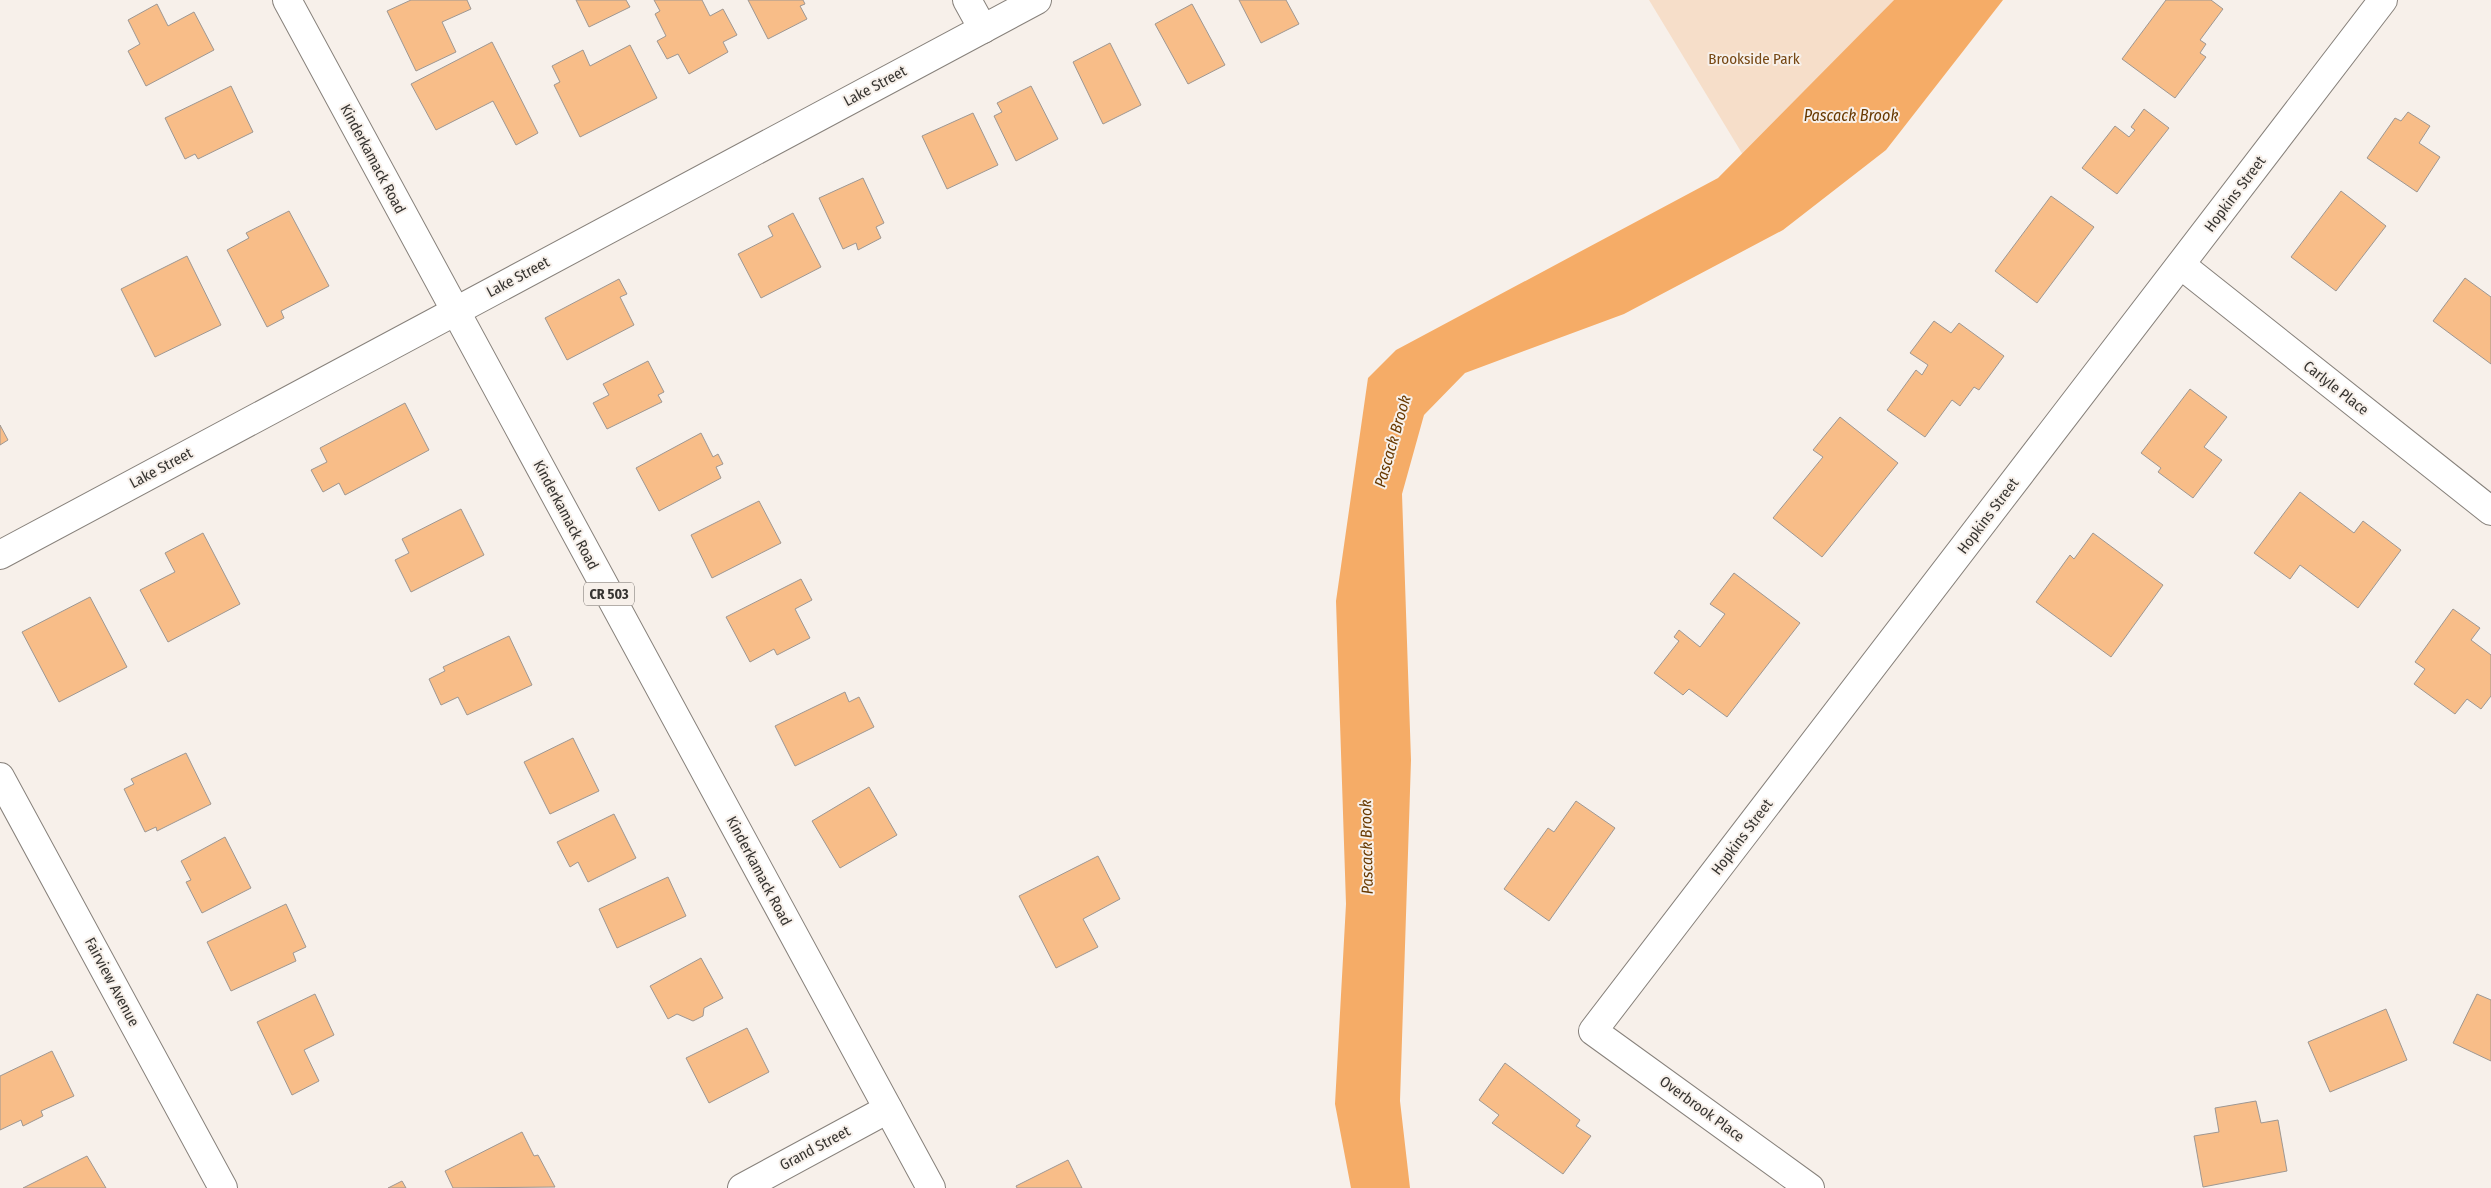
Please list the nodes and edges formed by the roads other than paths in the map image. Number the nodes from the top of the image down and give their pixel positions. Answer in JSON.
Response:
{"nodes":[{"id":1,"x":287,"y":0,"type":"edge"},
{"id":2,"x":967,"y":0,"type":"edge"},
{"id":3,"x":1037,"y":0,"type":"edge"},
{"id":4,"x":2383,"y":0,"type":"edge"},
{"id":5,"x":983,"y":29,"type":"junction"},
{"id":6,"x":2180,"y":265,"type":"junction"},
{"id":7,"x":456,"y":311,"type":"junction"},
{"id":8,"x":2491,"y":511,"type":"edge"},
{"id":9,"x":0,"y":555,"type":"edge"},
{"id":10,"x":0,"y":777,"type":"edge"},
{"id":11,"x":1593,"y":1031,"type":"joint"},
{"id":12,"x":888,"y":1109,"type":"junction"},
{"id":13,"x":223,"y":1188,"type":"edge"},
{"id":14,"x":742,"y":1188,"type":"edge"},
{"id":15,"x":930,"y":1188,"type":"edge"},
{"id":16,"x":1810,"y":1188,"type":"edge"}],
"edges":[{"from":1,"to":7,"type":"street","name":"Kinderkamack Road","number":"CR 503"},
{"from":2,"to":5,"type":"street"},
{"from":3,"to":5,"type":"street","name":"Lake Street"},
{"from":4,"to":6,"type":"street","name":"Hopkins Street"},
{"from":5,"to":7,"type":"street","name":"Lake Street"},
{"from":6,"to":8,"type":"street","name":"Carlyle Place"},
{"from":6,"to":11,"type":"street","name":"Hopkins Street"},
{"from":7,"to":9,"type":"street","name":"Lake Street"},
{"from":7,"to":12,"type":"street","name":"Kinderkamack Road","number":"CR 503"},
{"from":10,"to":13,"type":"street","name":"Fairview Avenue"},
{"from":11,"to":16,"type":"street","name":"Overbrook Place"},
{"from":12,"to":14,"type":"street","name":"Grand Street"},
{"from":12,"to":15,"type":"street","name":"Kinderkamack Road","number":"CR 503"}]}
